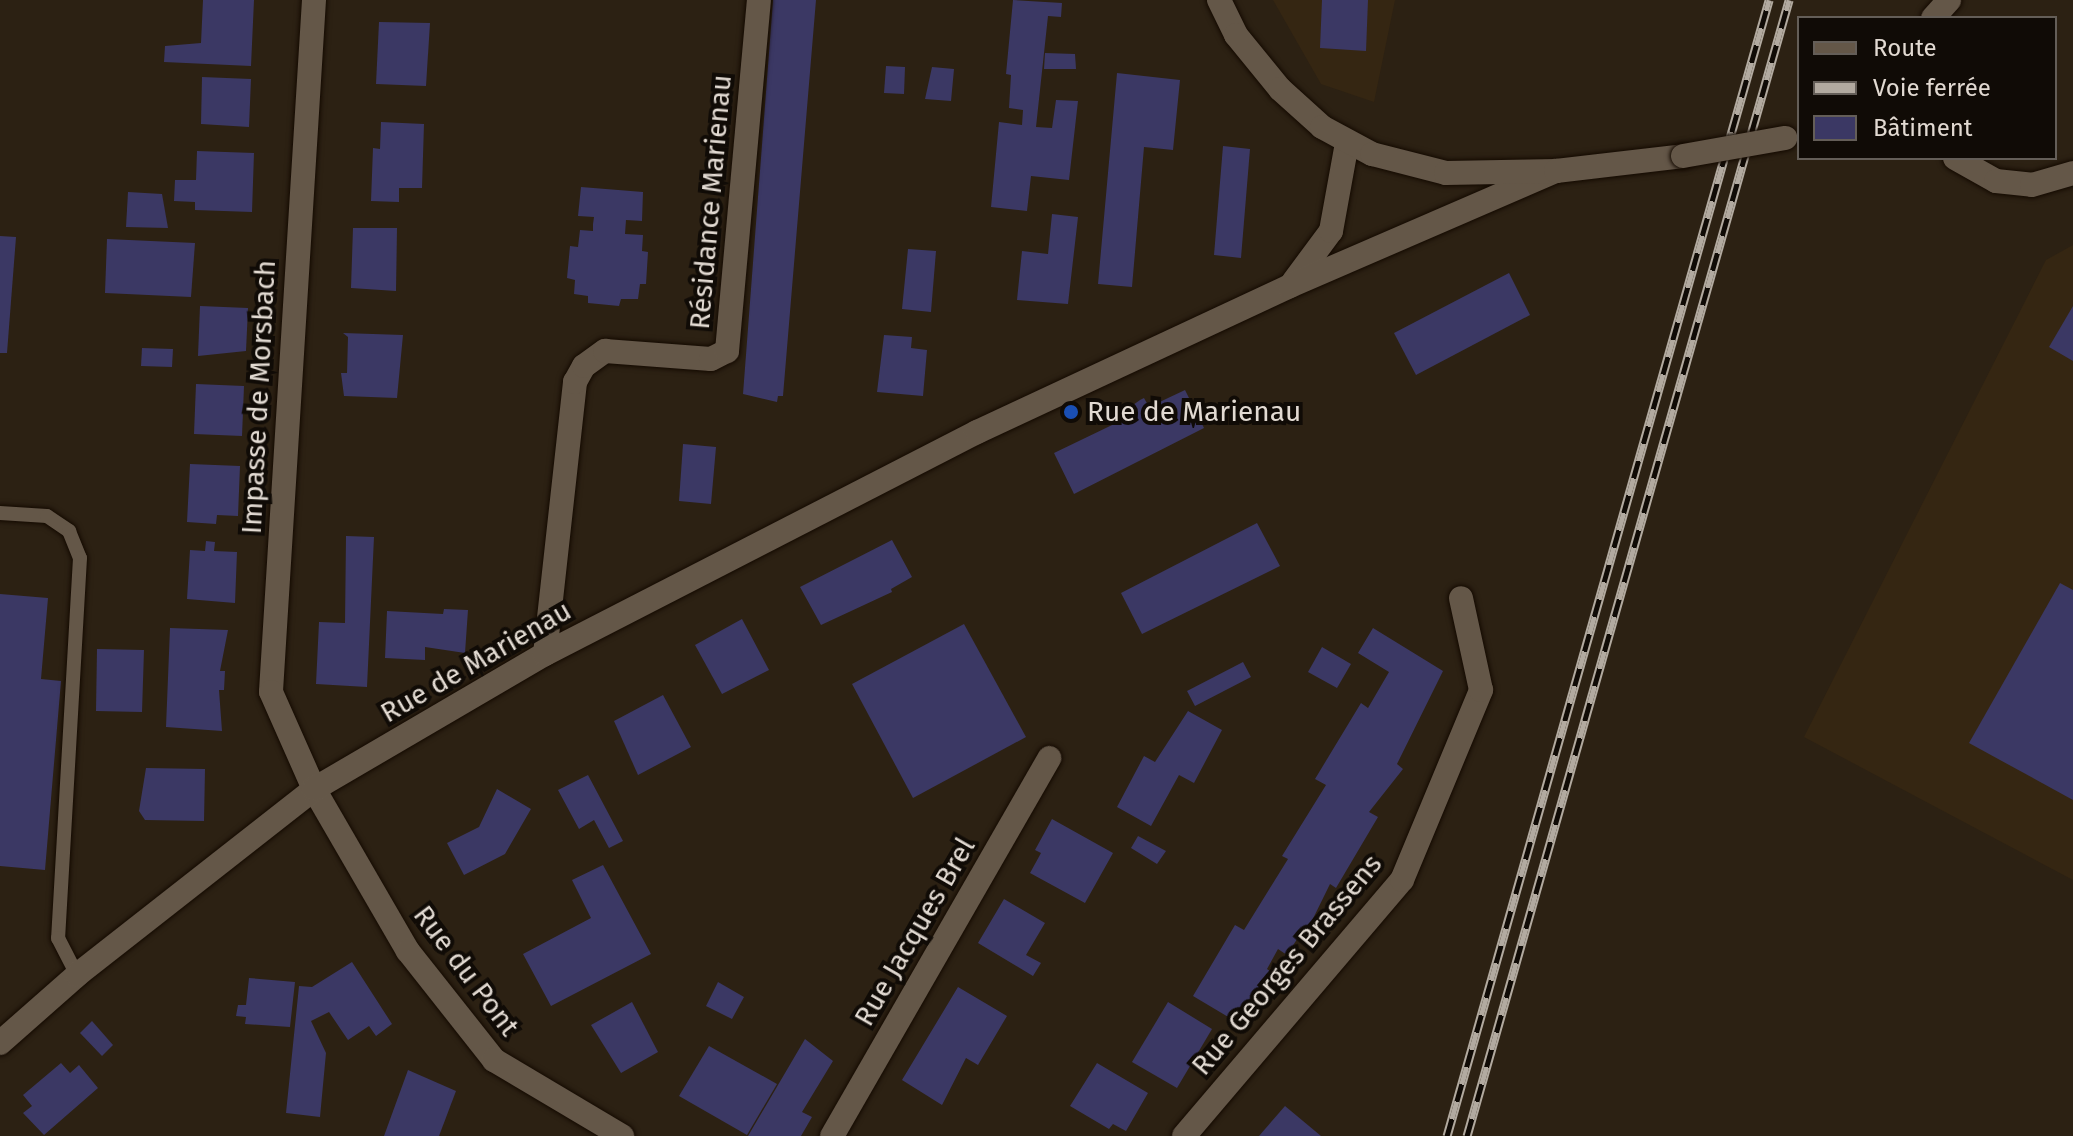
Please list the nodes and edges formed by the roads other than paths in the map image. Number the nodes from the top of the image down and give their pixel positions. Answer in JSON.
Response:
{"nodes":[{"id":1,"x":314,"y":0,"type":"edge"},
{"id":2,"x":759,"y":0,"type":"edge"},
{"id":3,"x":1219,"y":0,"type":"edge"},
{"id":4,"x":1949,"y":0,"type":"edge"},
{"id":5,"x":1935,"y":16,"type":"edge"},
{"id":6,"x":1794,"y":136,"type":"edge"},
{"id":7,"x":1347,"y":143,"type":"junction"},
{"id":8,"x":1959,"y":160,"type":"edge"},
{"id":9,"x":1556,"y":171,"type":"junction"},
{"id":10,"x":2073,"y":173,"type":"edge"},
{"id":11,"x":1290,"y":286,"type":"junction"},
{"id":12,"x":0,"y":513,"type":"edge"},
{"id":13,"x":1461,"y":598,"type":"dead end"},
{"id":14,"x":545,"y":654,"type":"junction"},
{"id":15,"x":1049,"y":758,"type":"dead end"},
{"id":16,"x":314,"y":789,"type":"junction"},
{"id":17,"x":77,"y":975,"type":"junction"},
{"id":18,"x":0,"y":1043,"type":"edge"},
{"id":19,"x":622,"y":1136,"type":"edge"},
{"id":20,"x":832,"y":1136,"type":"edge"},
{"id":21,"x":1184,"y":1136,"type":"edge"}],
"edges":[{"from":1,"to":16,"type":"street","name":"Impasse de Morsbach"},
{"from":2,"to":14,"type":"street","name":"Résidance Marienau"},
{"from":3,"to":7,"type":"street"},
{"from":4,"to":5,"type":"street"},
{"from":6,"to":9,"type":"street","bridge":true},
{"from":7,"to":9,"type":"street"},
{"from":7,"to":11,"type":"street"},
{"from":8,"to":10,"type":"street"},
{"from":9,"to":11,"type":"street","name":"Rue de Marienau"},
{"from":11,"to":14,"type":"street","name":"Rue de Marienau"},
{"from":12,"to":17,"type":"lane"},
{"from":13,"to":21,"type":"street","name":"Rue Georges Brassens"},
{"from":14,"to":16,"type":"street","name":"Rue de Marienau"},
{"from":15,"to":20,"type":"street","name":"Rue Jacques Brel"},
{"from":16,"to":17,"type":"street","name":"Rue de Marienau"},
{"from":16,"to":19,"type":"street","name":"Rue du Pont"},
{"from":17,"to":18,"type":"street","name":"Rue de Marienau"}]}
